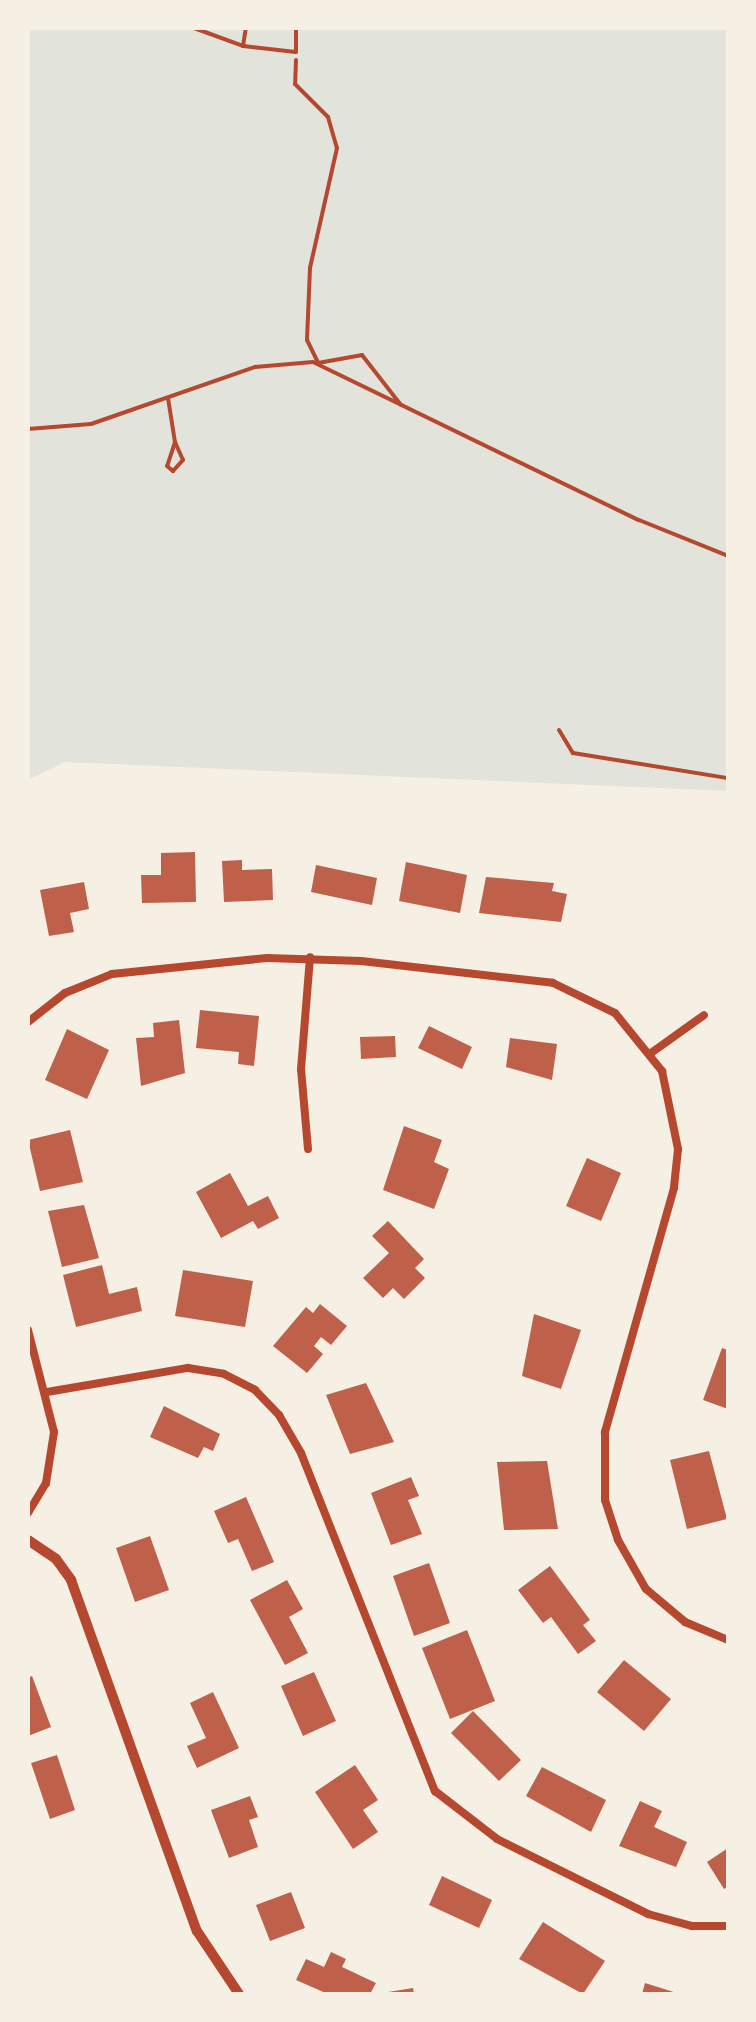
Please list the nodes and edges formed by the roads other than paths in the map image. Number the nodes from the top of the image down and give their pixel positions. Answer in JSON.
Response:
{"nodes":[{"id":1,"x":194,"y":28,"type":"edge"},
{"id":2,"x":246,"y":28,"type":"edge"},
{"id":3,"x":296,"y":28,"type":"edge"},
{"id":4,"x":244,"y":46,"type":"junction"},
{"id":5,"x":310,"y":958,"type":"junction"},
{"id":6,"x":704,"y":1015,"type":"dead end"},
{"id":7,"x":28,"y":1022,"type":"edge"},
{"id":8,"x":651,"y":1053,"type":"junction"},
{"id":9,"x":308,"y":1149,"type":"dead end"},
{"id":10,"x":28,"y":1330,"type":"edge"},
{"id":11,"x":47,"y":1392,"type":"junction"},
{"id":12,"x":28,"y":1513,"type":"edge"},
{"id":13,"x":28,"y":1540,"type":"edge"},
{"id":14,"x":728,"y":1640,"type":"edge"},
{"id":15,"x":728,"y":1926,"type":"edge"},
{"id":16,"x":239,"y":1994,"type":"edge"}],
"edges":[{"from":1,"to":4,"type":"lane"},
{"from":2,"to":4,"type":"lane"},
{"from":3,"to":4,"type":"lane"},
{"from":5,"to":7,"type":"street"},
{"from":5,"to":8,"type":"street"},
{"from":5,"to":9,"type":"street"},
{"from":6,"to":8,"type":"street"},
{"from":8,"to":14,"type":"street"},
{"from":10,"to":11,"type":"street"},
{"from":11,"to":12,"type":"street"},
{"from":11,"to":15,"type":"street"},
{"from":13,"to":16,"type":"street"}]}
